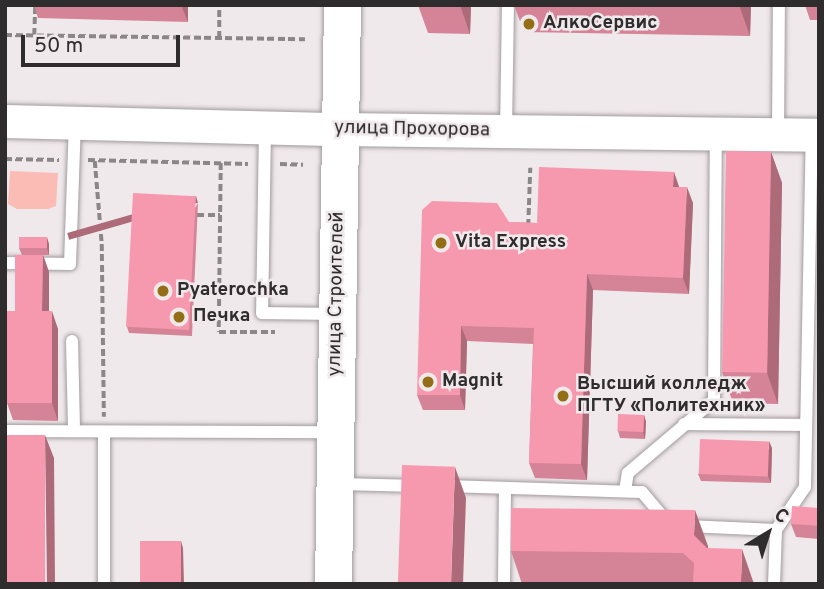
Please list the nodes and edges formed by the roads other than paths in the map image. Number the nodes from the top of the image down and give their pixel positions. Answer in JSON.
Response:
{"nodes":[{"id":1,"x":342,"y":5,"type":"edge"},
{"id":2,"x":508,"y":5,"type":"edge"},
{"id":3,"x":779,"y":5,"type":"edge"},
{"id":4,"x":5,"y":121,"type":"edge"},
{"id":5,"x":75,"y":123,"type":"junction"},
{"id":6,"x":265,"y":127,"type":"junction"},
{"id":7,"x":339,"y":129,"type":"junction"},
{"id":8,"x":506,"y":131,"type":"junction"},
{"id":9,"x":716,"y":134,"type":"junction"},
{"id":10,"x":778,"y":134,"type":"junction"},
{"id":11,"x":815,"y":134,"type":"edge"},
{"id":12,"x":814,"y":262,"type":"edge"},
{"id":13,"x":5,"y":263,"type":"edge"},
{"id":14,"x":337,"y":314,"type":"junction"},
{"id":15,"x":72,"y":341,"type":"dead end"},
{"id":16,"x":813,"y":376,"type":"edge"},
{"id":17,"x":684,"y":424,"type":"junction"},
{"id":18,"x":806,"y":425,"type":"junction"},
{"id":19,"x":74,"y":431,"type":"junction"},
{"id":20,"x":5,"y":432,"type":"edge"},
{"id":21,"x":104,"y":432,"type":"junction"},
{"id":22,"x":336,"y":432,"type":"junction"},
{"id":23,"x":335,"y":484,"type":"junction"},
{"id":24,"x":505,"y":488,"type":"junction"},
{"id":25,"x":625,"y":491,"type":"junction"},
{"id":26,"x":776,"y":530,"type":"junction"},
{"id":27,"x":104,"y":584,"type":"edge"},
{"id":28,"x":333,"y":584,"type":"edge"},
{"id":29,"x":504,"y":584,"type":"edge"},
{"id":30,"x":774,"y":584,"type":"edge"}],
"edges":[{"from":1,"to":7,"type":"main road","name":"улица Строителей"},
{"from":2,"to":8,"type":"lane"},
{"from":3,"to":10,"type":"lane"},
{"from":4,"to":5,"type":"street","name":"улица Прохорова"},
{"from":5,"to":6,"type":"street","name":"улица Прохорова"},
{"from":5,"to":13,"type":"lane"},
{"from":6,"to":7,"type":"street","name":"улица Прохорова"},
{"from":6,"to":14,"type":"lane"},
{"from":7,"to":8,"type":"street","name":"улица Прохорова"},
{"from":7,"to":14,"type":"main road","name":"улица Строителей"},
{"from":8,"to":9,"type":"street","name":"улица Прохорова"},
{"from":9,"to":10,"type":"street","name":"улица Прохорова"},
{"from":9,"to":17,"type":"lane"},
{"from":10,"to":11,"type":"street","name":"улица Прохорова"},
{"from":11,"to":12,"type":"lane"},
{"from":12,"to":16,"type":"lane"},
{"from":14,"to":22,"type":"main road","name":"улица Строителей"},
{"from":15,"to":19,"type":"lane"},
{"from":16,"to":18,"type":"lane"},
{"from":17,"to":18,"type":"lane"},
{"from":17,"to":25,"type":"lane"},
{"from":18,"to":26,"type":"lane"},
{"from":19,"to":20,"type":"lane"},
{"from":19,"to":21,"type":"lane"},
{"from":21,"to":22,"type":"lane"},
{"from":21,"to":27,"type":"lane"},
{"from":22,"to":23,"type":"main road","name":"улица Строителей"},
{"from":23,"to":24,"type":"lane"},
{"from":23,"to":28,"type":"main road","name":"улица Строителей"},
{"from":24,"to":25,"type":"lane"},
{"from":24,"to":29,"type":"lane"},
{"from":25,"to":26,"type":"lane"},
{"from":26,"to":30,"type":"lane"}]}
